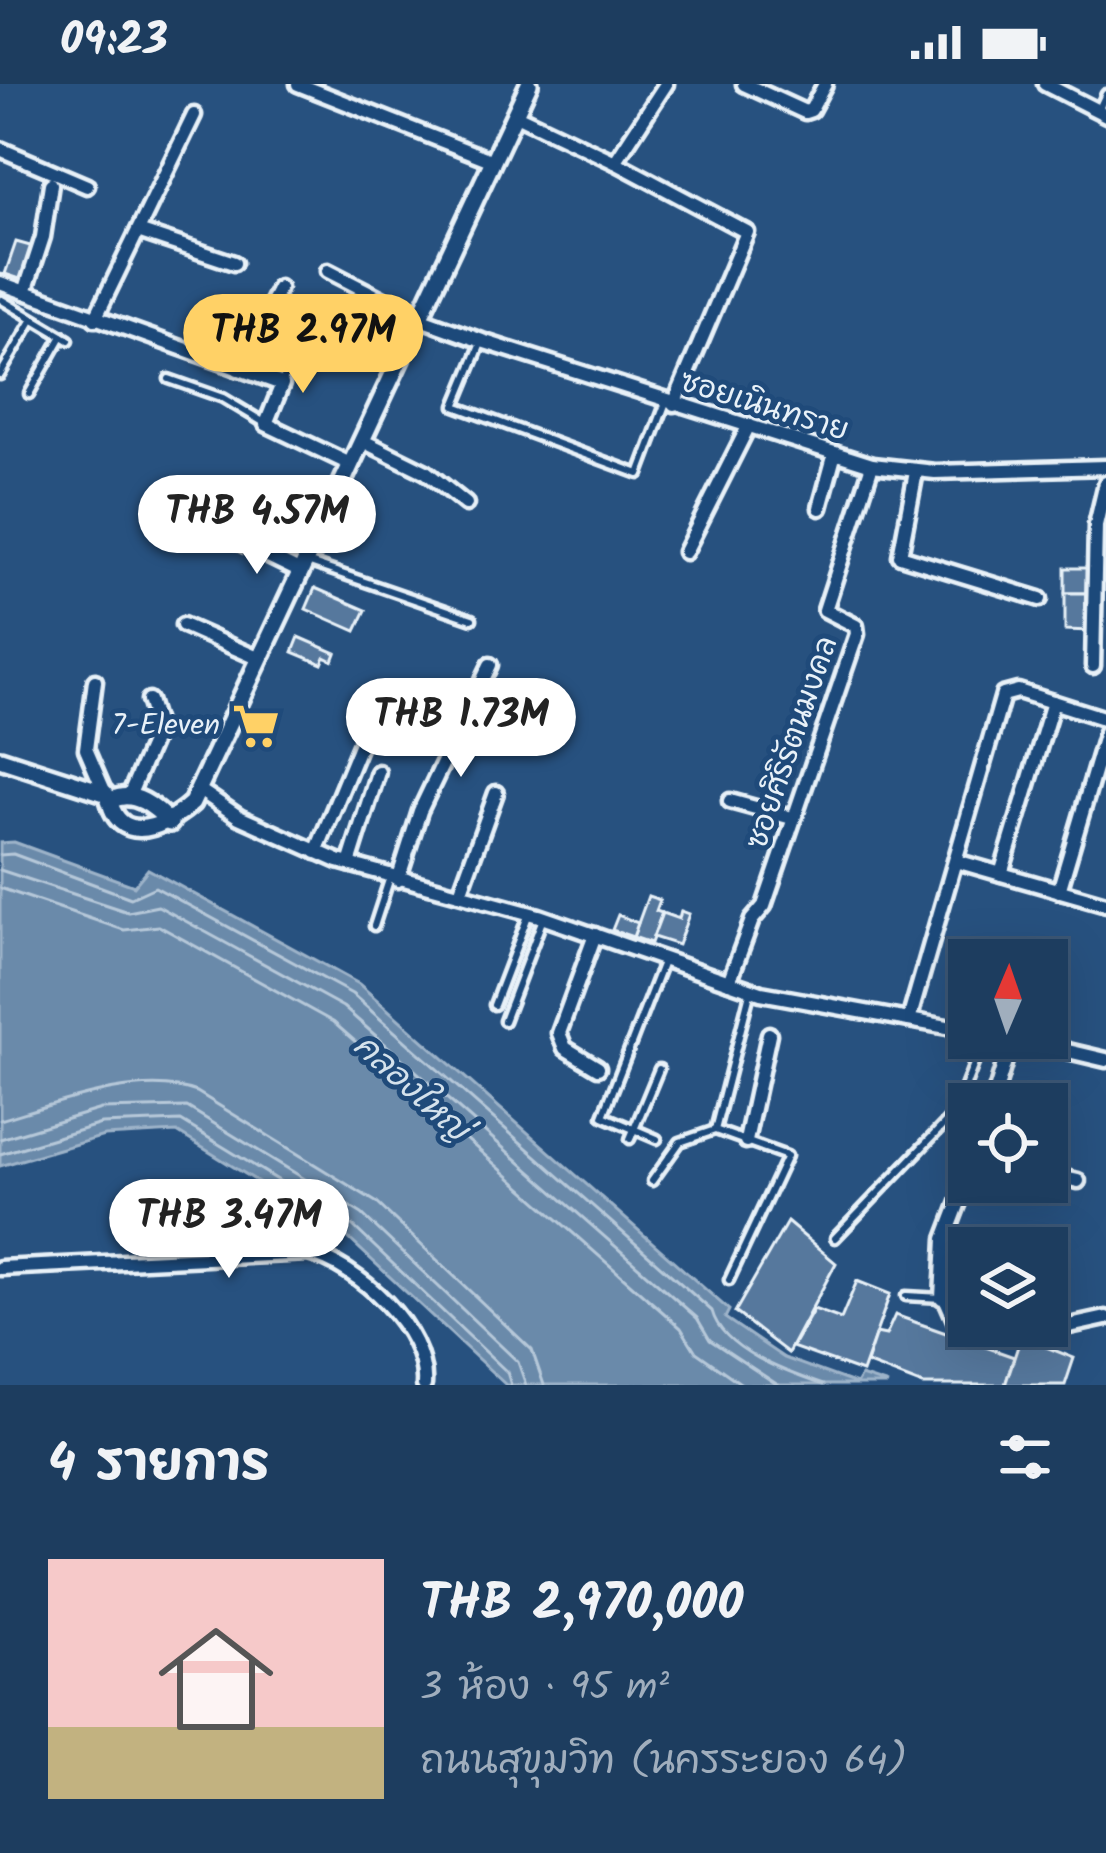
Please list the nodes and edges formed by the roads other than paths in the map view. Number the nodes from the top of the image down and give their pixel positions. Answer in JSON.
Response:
{"nodes":[{"id":1,"x":298,"y":84,"type":"edge"},
{"id":2,"x":529,"y":84,"type":"edge"},
{"id":3,"x":665,"y":84,"type":"edge"},
{"id":4,"x":744,"y":84,"type":"edge"},
{"id":5,"x":825,"y":84,"type":"edge"},
{"id":6,"x":1045,"y":84,"type":"edge"},
{"id":7,"x":1106,"y":94,"type":"edge"},
{"id":8,"x":1102,"y":113,"type":"edge"},
{"id":9,"x":194,"y":115,"type":"dead end"},
{"id":10,"x":514,"y":115,"type":"junction"},
{"id":11,"x":0,"y":149,"type":"edge"},
{"id":12,"x":493,"y":160,"type":"junction"},
{"id":13,"x":615,"y":162,"type":"junction"},
{"id":14,"x":51,"y":184,"type":"dead end"},
{"id":15,"x":87,"y":186,"type":"dead end"},
{"id":16,"x":137,"y":231,"type":"junction"},
{"id":17,"x":233,"y":263,"type":"dead end"},
{"id":18,"x":328,"y":271,"type":"dead end"},
{"id":19,"x":0,"y":283,"type":"edge"},
{"id":20,"x":279,"y":288,"type":"dead end"},
{"id":21,"x":25,"y":292,"type":"junction"},
{"id":22,"x":1,"y":300,"type":"edge"},
{"id":23,"x":300,"y":307,"type":"dead end"},
{"id":24,"x":33,"y":319,"type":"junction"},
{"id":25,"x":421,"y":319,"type":"junction"},
{"id":26,"x":95,"y":320,"type":"junction"},
{"id":27,"x":301,"y":338,"type":"dead end"},
{"id":28,"x":482,"y":341,"type":"junction"},
{"id":29,"x":402,"y":354,"type":"junction"},
{"id":30,"x":238,"y":369,"type":"junction"},
{"id":31,"x":0,"y":375,"type":"edge"},
{"id":32,"x":169,"y":379,"type":"dead end"},
{"id":33,"x":282,"y":384,"type":"junction"},
{"id":34,"x":29,"y":394,"type":"dead end"},
{"id":35,"x":670,"y":403,"type":"junction"},
{"id":36,"x":266,"y":424,"type":"junction"},
{"id":37,"x":749,"y":425,"type":"junction"},
{"id":38,"x":362,"y":440,"type":"junction"},
{"id":39,"x":835,"y":452,"type":"junction"},
{"id":40,"x":350,"y":464,"type":"junction"},
{"id":41,"x":872,"y":465,"type":"junction"},
{"id":42,"x":1106,"y":467,"type":"edge"},
{"id":43,"x":916,"y":472,"type":"junction"},
{"id":44,"x":1106,"y":483,"type":"edge"},
{"id":45,"x":466,"y":503,"type":"dead end"},
{"id":46,"x":820,"y":508,"type":"dead end"},
{"id":47,"x":233,"y":539,"type":"dead end"},
{"id":48,"x":685,"y":553,"type":"dead end"},
{"id":49,"x":304,"y":567,"type":"junction"},
{"id":50,"x":1040,"y":599,"type":"dead end"},
{"id":51,"x":472,"y":619,"type":"dead end"},
{"id":52,"x":183,"y":625,"type":"dead end"},
{"id":53,"x":1100,"y":633,"type":"edge"},
{"id":54,"x":260,"y":659,"type":"junction"},
{"id":55,"x":490,"y":665,"type":"dead end"},
{"id":56,"x":1093,"y":666,"type":"dead end"},
{"id":57,"x":95,"y":681,"type":"dead end"},
{"id":58,"x":148,"y":700,"type":"dead end"},
{"id":59,"x":1052,"y":702,"type":"junction"},
{"id":60,"x":374,"y":709,"type":"dead end"},
{"id":61,"x":1106,"y":719,"type":"edge"},
{"id":62,"x":1106,"y":732,"type":"edge"},
{"id":63,"x":0,"y":759,"type":"edge"},
{"id":64,"x":378,"y":772,"type":"dead end"},
{"id":65,"x":201,"y":790,"type":"junction"},
{"id":66,"x":496,"y":793,"type":"dead end"},
{"id":67,"x":116,"y":796,"type":"junction"},
{"id":68,"x":730,"y":801,"type":"dead end"},
{"id":69,"x":793,"y":818,"type":"junction"},
{"id":70,"x":170,"y":823,"type":"junction"},
{"id":71,"x":316,"y":852,"type":"junction"},
{"id":72,"x":956,"y":861,"type":"junction"},
{"id":73,"x":350,"y":865,"type":"junction"},
{"id":74,"x":1001,"y":874,"type":"junction"},
{"id":75,"x":394,"y":878,"type":"junction"},
{"id":76,"x":1060,"y":891,"type":"junction"},
{"id":77,"x":460,"y":892,"type":"junction"},
{"id":78,"x":1106,"y":904,"type":"edge"},
{"id":79,"x":536,"y":915,"type":"junction"},
{"id":80,"x":374,"y":926,"type":"dead end"},
{"id":81,"x":595,"y":935,"type":"junction"},
{"id":82,"x":664,"y":958,"type":"junction"},
{"id":83,"x":729,"y":982,"type":"junction"},
{"id":84,"x":751,"y":989,"type":"junction"},
{"id":85,"x":494,"y":1005,"type":"dead end"},
{"id":86,"x":909,"y":1020,"type":"junction"},
{"id":87,"x":504,"y":1021,"type":"dead end"},
{"id":88,"x":948,"y":1027,"type":"edge"},
{"id":89,"x":769,"y":1034,"type":"dead end"},
{"id":90,"x":1068,"y":1046,"type":"edge"},
{"id":91,"x":977,"y":1059,"type":"edge"},
{"id":92,"x":1106,"y":1060,"type":"edge"},
{"id":93,"x":598,"y":1068,"type":"dead end"},
{"id":94,"x":659,"y":1069,"type":"dead end"},
{"id":95,"x":634,"y":1130,"type":"junction"},
{"id":96,"x":715,"y":1130,"type":"junction"},
{"id":97,"x":630,"y":1139,"type":"dead end"},
{"id":98,"x":657,"y":1139,"type":"dead end"},
{"id":99,"x":746,"y":1141,"type":"junction"},
{"id":100,"x":1068,"y":1178,"type":"edge"},
{"id":101,"x":1078,"y":1180,"type":"dead end"},
{"id":102,"x":652,"y":1181,"type":"dead end"},
{"id":103,"x":959,"y":1203,"type":"edge"},
{"id":104,"x":835,"y":1238,"type":"dead end"},
{"id":105,"x":0,"y":1268,"type":"edge"},
{"id":106,"x":729,"y":1280,"type":"dead end"},
{"id":107,"x":906,"y":1296,"type":"dead end"},
{"id":108,"x":941,"y":1298,"type":"junction"},
{"id":109,"x":948,"y":1314,"type":"edge"},
{"id":110,"x":1106,"y":1318,"type":"edge"},
{"id":111,"x":1068,"y":1326,"type":"edge"},
{"id":112,"x":424,"y":1385,"type":"edge"}],
"edges":[{"from":1,"to":12,"type":"street"},
{"from":2,"to":10,"type":"street"},
{"from":3,"to":13,"type":"street"},
{"from":4,"to":5,"type":"street"},
{"from":6,"to":8,"type":"street"},
{"from":7,"to":8,"type":"lane"},
{"from":9,"to":16,"type":"street"},
{"from":10,"to":12,"type":"street"},
{"from":10,"to":13,"type":"street"},
{"from":11,"to":15,"type":"street"},
{"from":12,"to":25,"type":"street"},
{"from":13,"to":35,"type":"street"},
{"from":14,"to":21,"type":"street"},
{"from":16,"to":17,"type":"street"},
{"from":16,"to":26,"type":"street"},
{"from":18,"to":25,"type":"street","name":"ซอยเนินทราย"},
{"from":19,"to":21,"type":"street"},
{"from":20,"to":30,"type":"street"},
{"from":21,"to":26,"type":"street"},
{"from":22,"to":24,"type":"lane"},
{"from":23,"to":29,"type":"lane"},
{"from":24,"to":31,"type":"lane"},
{"from":24,"to":34,"type":"lane"},
{"from":25,"to":28,"type":"street","name":"ซอยเนินทราย"},
{"from":25,"to":29,"type":"street"},
{"from":26,"to":30,"type":"street"},
{"from":27,"to":33,"type":"lane"},
{"from":28,"to":35,"type":"street","name":"ซอยเนินทราย"},
{"from":28,"to":35,"type":"lane"},
{"from":29,"to":38,"type":"street"},
{"from":30,"to":33,"type":"street"},
{"from":32,"to":36,"type":"lane"},
{"from":33,"to":36,"type":"street"},
{"from":35,"to":37,"type":"street","name":"ซอยเนินทราย"},
{"from":36,"to":40,"type":"street"},
{"from":37,"to":39,"type":"street","name":"ซอยเนินทราย"},
{"from":37,"to":48,"type":"street"},
{"from":38,"to":40,"type":"street"},
{"from":38,"to":45,"type":"street"},
{"from":39,"to":41,"type":"street","name":"ซอยเนินทราย"},
{"from":39,"to":46,"type":"street"},
{"from":40,"to":49,"type":"street"},
{"from":41,"to":43,"type":"street","name":"ซอยเนินทราย"},
{"from":41,"to":69,"type":"street","name":"ซอยศิริรัตนมงคล"},
{"from":42,"to":43,"type":"street","name":"ซอยเนินทราย"},
{"from":43,"to":50,"type":"street"},
{"from":44,"to":53,"type":"street"},
{"from":47,"to":49,"type":"street"},
{"from":49,"to":51,"type":"lane"},
{"from":49,"to":54,"type":"street"},
{"from":52,"to":54,"type":"street"},
{"from":53,"to":56,"type":"street"},
{"from":54,"to":65,"type":"street"},
{"from":55,"to":75,"type":"street"},
{"from":57,"to":67,"type":"street"},
{"from":58,"to":67,"type":"street"},
{"from":59,"to":61,"type":"street"},
{"from":59,"to":72,"type":"street"},
{"from":59,"to":74,"type":"street"},
{"from":60,"to":71,"type":"street"},
{"from":62,"to":76,"type":"street"},
{"from":63,"to":67,"type":"street"},
{"from":64,"to":73,"type":"street"},
{"from":65,"to":70,"type":"street"},
{"from":65,"to":71,"type":"street"},
{"from":66,"to":77,"type":"street"},
{"from":67,"to":70,"type":"street"},
{"from":67,"to":70,"type":"street"},
{"from":68,"to":69,"type":"street"},
{"from":69,"to":83,"type":"street","name":"ซอยศิริรัตนมงคล"},
{"from":71,"to":73,"type":"street"},
{"from":72,"to":74,"type":"street"},
{"from":72,"to":86,"type":"street"},
{"from":73,"to":75,"type":"street"},
{"from":74,"to":76,"type":"street"},
{"from":75,"to":77,"type":"street"},
{"from":75,"to":80,"type":"lane"},
{"from":76,"to":78,"type":"street"},
{"from":77,"to":79,"type":"street"},
{"from":79,"to":81,"type":"street"},
{"from":79,"to":85,"type":"lane"},
{"from":79,"to":87,"type":"lane"},
{"from":81,"to":82,"type":"street"},
{"from":81,"to":93,"type":"street"},
{"from":82,"to":83,"type":"street"},
{"from":82,"to":95,"type":"lane"},
{"from":83,"to":84,"type":"street"},
{"from":84,"to":86,"type":"street"},
{"from":84,"to":96,"type":"lane"},
{"from":86,"to":88,"type":"street"},
{"from":89,"to":99,"type":"street"},
{"from":90,"to":92,"type":"street"},
{"from":91,"to":104,"type":"lane"},
{"from":94,"to":95,"type":"lane"},
{"from":95,"to":97,"type":"lane"},
{"from":95,"to":98,"type":"lane"},
{"from":96,"to":99,"type":"lane"},
{"from":96,"to":102,"type":"lane"},
{"from":99,"to":106,"type":"lane"},
{"from":100,"to":101,"type":"street"},
{"from":103,"to":108,"type":"street"},
{"from":105,"to":112,"type":"street"},
{"from":107,"to":108,"type":"lane"},
{"from":108,"to":109,"type":"lane"},
{"from":110,"to":111,"type":"street"}]}
